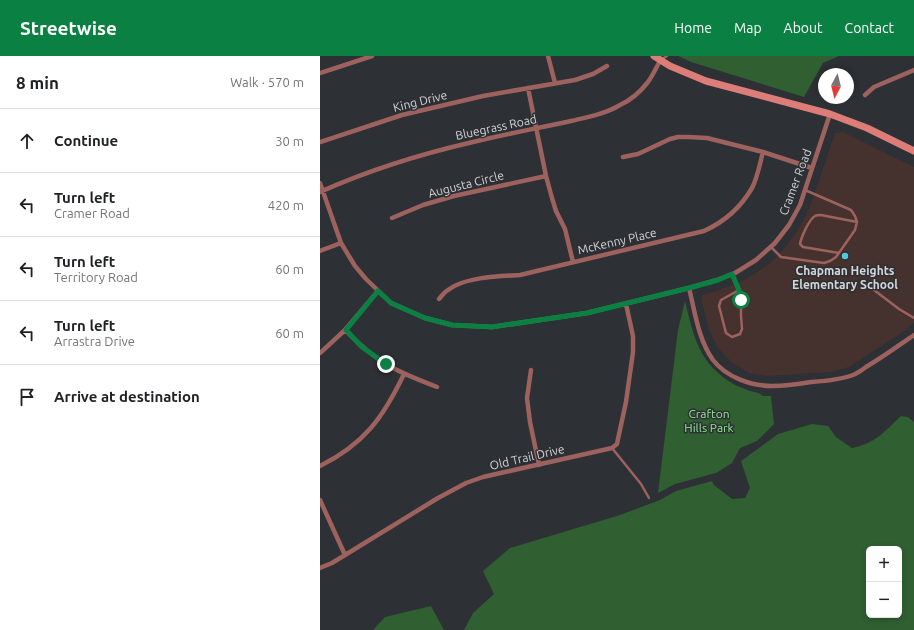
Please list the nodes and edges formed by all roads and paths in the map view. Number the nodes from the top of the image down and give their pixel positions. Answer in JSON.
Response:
{"nodes":[{"id":1,"x":372,"y":56,"type":"edge"},
{"id":2,"x":548,"y":56,"type":"edge"},
{"id":3,"x":654,"y":56,"type":"edge"},
{"id":4,"x":667,"y":56,"type":"edge"},
{"id":5,"x":660,"y":58,"type":"edge"},
{"id":6,"x":607,"y":66,"type":"dead end"},
{"id":7,"x":914,"y":70,"type":"edge"},
{"id":8,"x":320,"y":73,"type":"edge"},
{"id":9,"x":555,"y":83,"type":"junction"},
{"id":10,"x":528,"y":88,"type":"junction"},
{"id":11,"x":865,"y":95,"type":"dead end"},
{"id":12,"x":830,"y":114,"type":"junction"},
{"id":13,"x":537,"y":129,"type":"junction"},
{"id":14,"x":320,"y":142,"type":"edge"},
{"id":15,"x":914,"y":151,"type":"edge"},
{"id":16,"x":763,"y":152,"type":"junction"},
{"id":17,"x":623,"y":157,"type":"dead end"},
{"id":18,"x":812,"y":168,"type":"junction"},
{"id":19,"x":546,"y":176,"type":"junction"},
{"id":20,"x":320,"y":183,"type":"edge"},
{"id":21,"x":805,"y":190,"type":"junction"},
{"id":22,"x":322,"y":191,"type":"edge"},
{"id":23,"x":392,"y":218,"type":"dead end"},
{"id":24,"x":857,"y":222,"type":"junction"},
{"id":25,"x":341,"y":243,"type":"junction"},
{"id":26,"x":770,"y":247,"type":"junction"},
{"id":27,"x":320,"y":251,"type":"edge"},
{"id":28,"x":839,"y":254,"type":"junction"},
{"id":29,"x":573,"y":262,"type":"junction"},
{"id":30,"x":732,"y":274,"type":"junction"},
{"id":31,"x":689,"y":288,"type":"junction"},
{"id":32,"x":739,"y":290,"type":"junction"},
{"id":33,"x":874,"y":290,"type":"dead end"},
{"id":34,"x":378,"y":291,"type":"junction"},
{"id":35,"x":439,"y":299,"type":"dead end"},
{"id":36,"x":626,"y":304,"type":"junction"},
{"id":37,"x":914,"y":318,"type":"edge"},
{"id":38,"x":346,"y":330,"type":"junction"},
{"id":39,"x":914,"y":335,"type":"edge"},
{"id":40,"x":320,"y":353,"type":"edge"},
{"id":41,"x":531,"y":370,"type":"dead end"},
{"id":42,"x":404,"y":374,"type":"junction"},
{"id":43,"x":437,"y":387,"type":"dead end"},
{"id":44,"x":612,"y":448,"type":"junction"},
{"id":45,"x":539,"y":465,"type":"junction"},
{"id":46,"x":320,"y":466,"type":"edge"},
{"id":47,"x":650,"y":498,"type":"dead end"},
{"id":48,"x":320,"y":500,"type":"edge"},
{"id":49,"x":345,"y":555,"type":"junction"},
{"id":50,"x":320,"y":568,"type":"edge"}],
"edges":[{"from":1,"to":8,"type":"street"},
{"from":2,"to":9,"type":"street"},
{"from":3,"to":5,"type":"street"},
{"from":4,"to":5,"type":"lane"},
{"from":5,"to":12,"type":"street"},
{"from":5,"to":13,"type":"street","name":"Bluegrass Road"},
{"from":6,"to":9,"type":"street","name":"King Drive"},
{"from":7,"to":11,"type":"street"},
{"from":9,"to":10,"type":"street","name":"King Drive"},
{"from":10,"to":13,"type":"street"},
{"from":10,"to":14,"type":"street","name":"King Drive"},
{"from":12,"to":15,"type":"street"},
{"from":12,"to":18,"type":"street","name":"Cramer Road"},
{"from":13,"to":19,"type":"street"},
{"from":13,"to":22,"type":"street","name":"Bluegrass Road"},
{"from":16,"to":17,"type":"street"},
{"from":16,"to":18,"type":"street"},
{"from":16,"to":29,"type":"street","name":"McKenny Place"},
{"from":18,"to":21,"type":"street","name":"Cramer Road"},
{"from":19,"to":23,"type":"street","name":"Augusta Circle"},
{"from":19,"to":29,"type":"street"},
{"from":20,"to":22,"type":"street","name":"Cramer Road"},
{"from":21,"to":24,"type":"lane"},
{"from":21,"to":26,"type":"street","name":"Cramer Road"},
{"from":22,"to":25,"type":"street","name":"Cramer Road"},
{"from":24,"to":28,"type":"lane"},
{"from":24,"to":28,"type":"lane"},
{"from":25,"to":27,"type":"street"},
{"from":25,"to":34,"type":"street","name":"Cramer Road"},
{"from":26,"to":28,"type":"lane"},
{"from":26,"to":30,"type":"street","name":"Cramer Road"},
{"from":29,"to":35,"type":"street","name":"McKenny Place"},
{"from":30,"to":31,"type":"street","name":"Cramer Road"},
{"from":30,"to":32,"type":"lane"},
{"from":31,"to":36,"type":"street","name":"Cramer Road"},
{"from":31,"to":39,"type":"street"},
{"from":32,"to":32,"type":"lane"},
{"from":33,"to":37,"type":"lane"},
{"from":34,"to":36,"type":"street","name":"Cramer Road"},
{"from":34,"to":38,"type":"street"},
{"from":36,"to":44,"type":"street"},
{"from":38,"to":40,"type":"street"},
{"from":38,"to":42,"type":"street"},
{"from":41,"to":45,"type":"street"},
{"from":42,"to":43,"type":"street"},
{"from":42,"to":46,"type":"street"},
{"from":44,"to":45,"type":"street","name":"Old Trail Drive"},
{"from":44,"to":47,"type":"lane"},
{"from":45,"to":49,"type":"street","name":"Old Trail Drive"},
{"from":48,"to":49,"type":"street"},
{"from":49,"to":50,"type":"street","name":"Old Trail Drive"}]}
